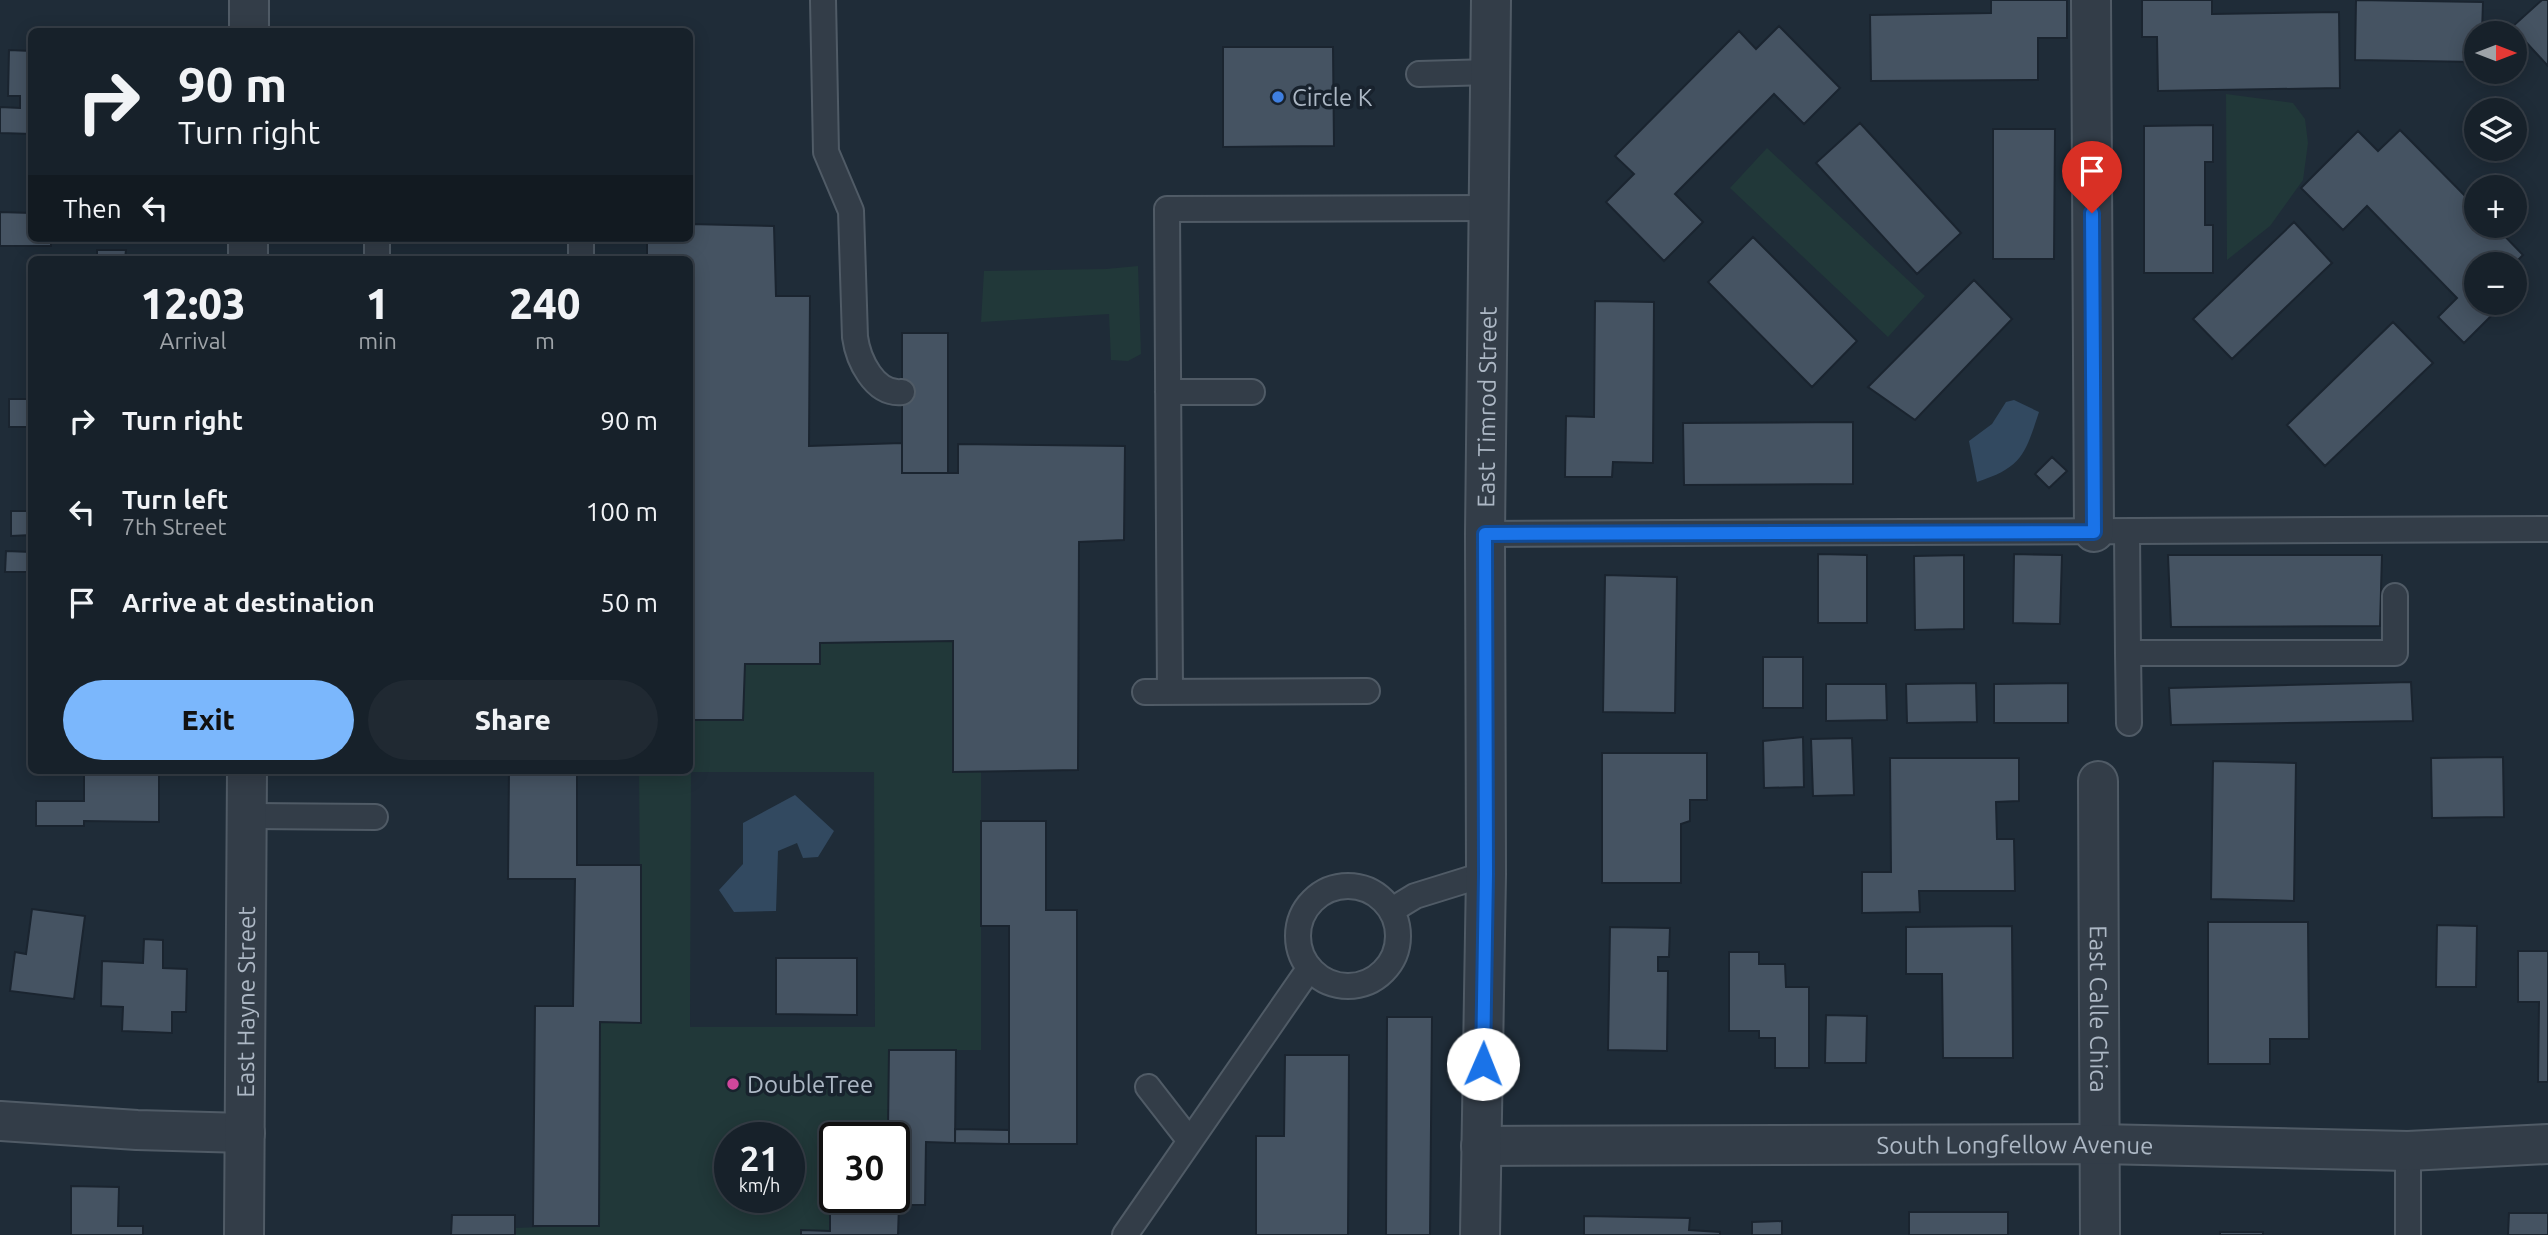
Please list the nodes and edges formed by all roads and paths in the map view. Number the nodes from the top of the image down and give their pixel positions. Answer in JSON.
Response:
{"nodes":[{"id":1,"x":249,"y":0,"type":"edge"},
{"id":2,"x":823,"y":0,"type":"edge"},
{"id":3,"x":1491,"y":0,"type":"edge"},
{"id":4,"x":2091,"y":0,"type":"edge"},
{"id":5,"x":249,"y":28,"type":"edge"},
{"id":6,"x":1491,"y":72,"type":"junction"},
{"id":7,"x":1419,"y":74,"type":"dead end"},
{"id":8,"x":1489,"y":208,"type":"junction"},
{"id":9,"x":902,"y":392,"type":"dead end"},
{"id":10,"x":1168,"y":392,"type":"junction"},
{"id":11,"x":1252,"y":392,"type":"dead end"},
{"id":12,"x":2548,"y":528,"type":"edge"},
{"id":13,"x":2110,"y":532,"type":"junction"},
{"id":14,"x":1485,"y":534,"type":"junction"},
{"id":15,"x":2395,"y":596,"type":"dead end"},
{"id":16,"x":2128,"y":653,"type":"junction"},
{"id":17,"x":1367,"y":691,"type":"dead end"},
{"id":18,"x":1145,"y":692,"type":"dead end"},
{"id":19,"x":1170,"y":692,"type":"junction"},
{"id":20,"x":2129,"y":723,"type":"dead end"},
{"id":21,"x":247,"y":774,"type":"edge"},
{"id":22,"x":2098,"y":781,"type":"dead end"},
{"id":23,"x":247,"y":816,"type":"junction"},
{"id":24,"x":375,"y":817,"type":"dead end"},
{"id":25,"x":1486,"y":874,"type":"junction"},
{"id":26,"x":1392,"y":910,"type":"junction"},
{"id":27,"x":1309,"y":969,"type":"junction"},
{"id":28,"x":1148,"y":1087,"type":"dead end"},
{"id":29,"x":0,"y":1121,"type":"edge"},
{"id":30,"x":245,"y":1133,"type":"junction"},
{"id":31,"x":1190,"y":1141,"type":"junction"},
{"id":32,"x":2100,"y":1144,"type":"junction"},
{"id":33,"x":2548,"y":1144,"type":"edge"},
{"id":34,"x":1481,"y":1146,"type":"junction"},
{"id":35,"x":2408,"y":1151,"type":"junction"},
{"id":36,"x":244,"y":1235,"type":"edge"},
{"id":37,"x":1125,"y":1235,"type":"edge"},
{"id":38,"x":1480,"y":1235,"type":"edge"},
{"id":39,"x":2100,"y":1235,"type":"edge"},
{"id":40,"x":2408,"y":1235,"type":"edge"}],
"edges":[{"from":1,"to":5,"type":"street"},
{"from":2,"to":9,"type":"lane"},
{"from":3,"to":6,"type":"street","name":"East Timrod Street"},
{"from":4,"to":13,"type":"street"},
{"from":6,"to":7,"type":"lane"},
{"from":6,"to":8,"type":"street","name":"East Timrod Street"},
{"from":8,"to":10,"type":"lane"},
{"from":8,"to":14,"type":"street","name":"East Timrod Street"},
{"from":10,"to":11,"type":"lane"},
{"from":10,"to":19,"type":"lane"},
{"from":12,"to":13,"type":"lane"},
{"from":13,"to":14,"type":"lane"},
{"from":13,"to":16,"type":"lane"},
{"from":14,"to":25,"type":"street","name":"East Timrod Street"},
{"from":15,"to":16,"type":"lane"},
{"from":16,"to":20,"type":"lane"},
{"from":17,"to":19,"type":"lane"},
{"from":18,"to":19,"type":"lane"},
{"from":21,"to":23,"type":"street","name":"East Hayne Street"},
{"from":22,"to":32,"type":"street","name":"East Calle Chica"},
{"from":23,"to":24,"type":"lane"},
{"from":23,"to":30,"type":"street","name":"East Hayne Street"},
{"from":25,"to":26,"type":"lane"},
{"from":25,"to":34,"type":"street","name":"East Timrod Street"},
{"from":26,"to":27,"type":"lane"},
{"from":26,"to":27,"type":"lane"},
{"from":27,"to":31,"type":"lane"},
{"from":28,"to":31,"type":"lane"},
{"from":29,"to":30,"type":"street"},
{"from":30,"to":36,"type":"street","name":"East Hayne Street"},
{"from":31,"to":37,"type":"lane"},
{"from":32,"to":34,"type":"street","name":"South Longfellow Avenue"},
{"from":32,"to":35,"type":"street","name":"South Longfellow Avenue"},
{"from":32,"to":39,"type":"street","name":"East Calle Chica"},
{"from":33,"to":35,"type":"street","name":"South Longfellow Avenue"},
{"from":34,"to":38,"type":"street","name":"East Timrod Street"},
{"from":35,"to":40,"type":"lane"}]}
